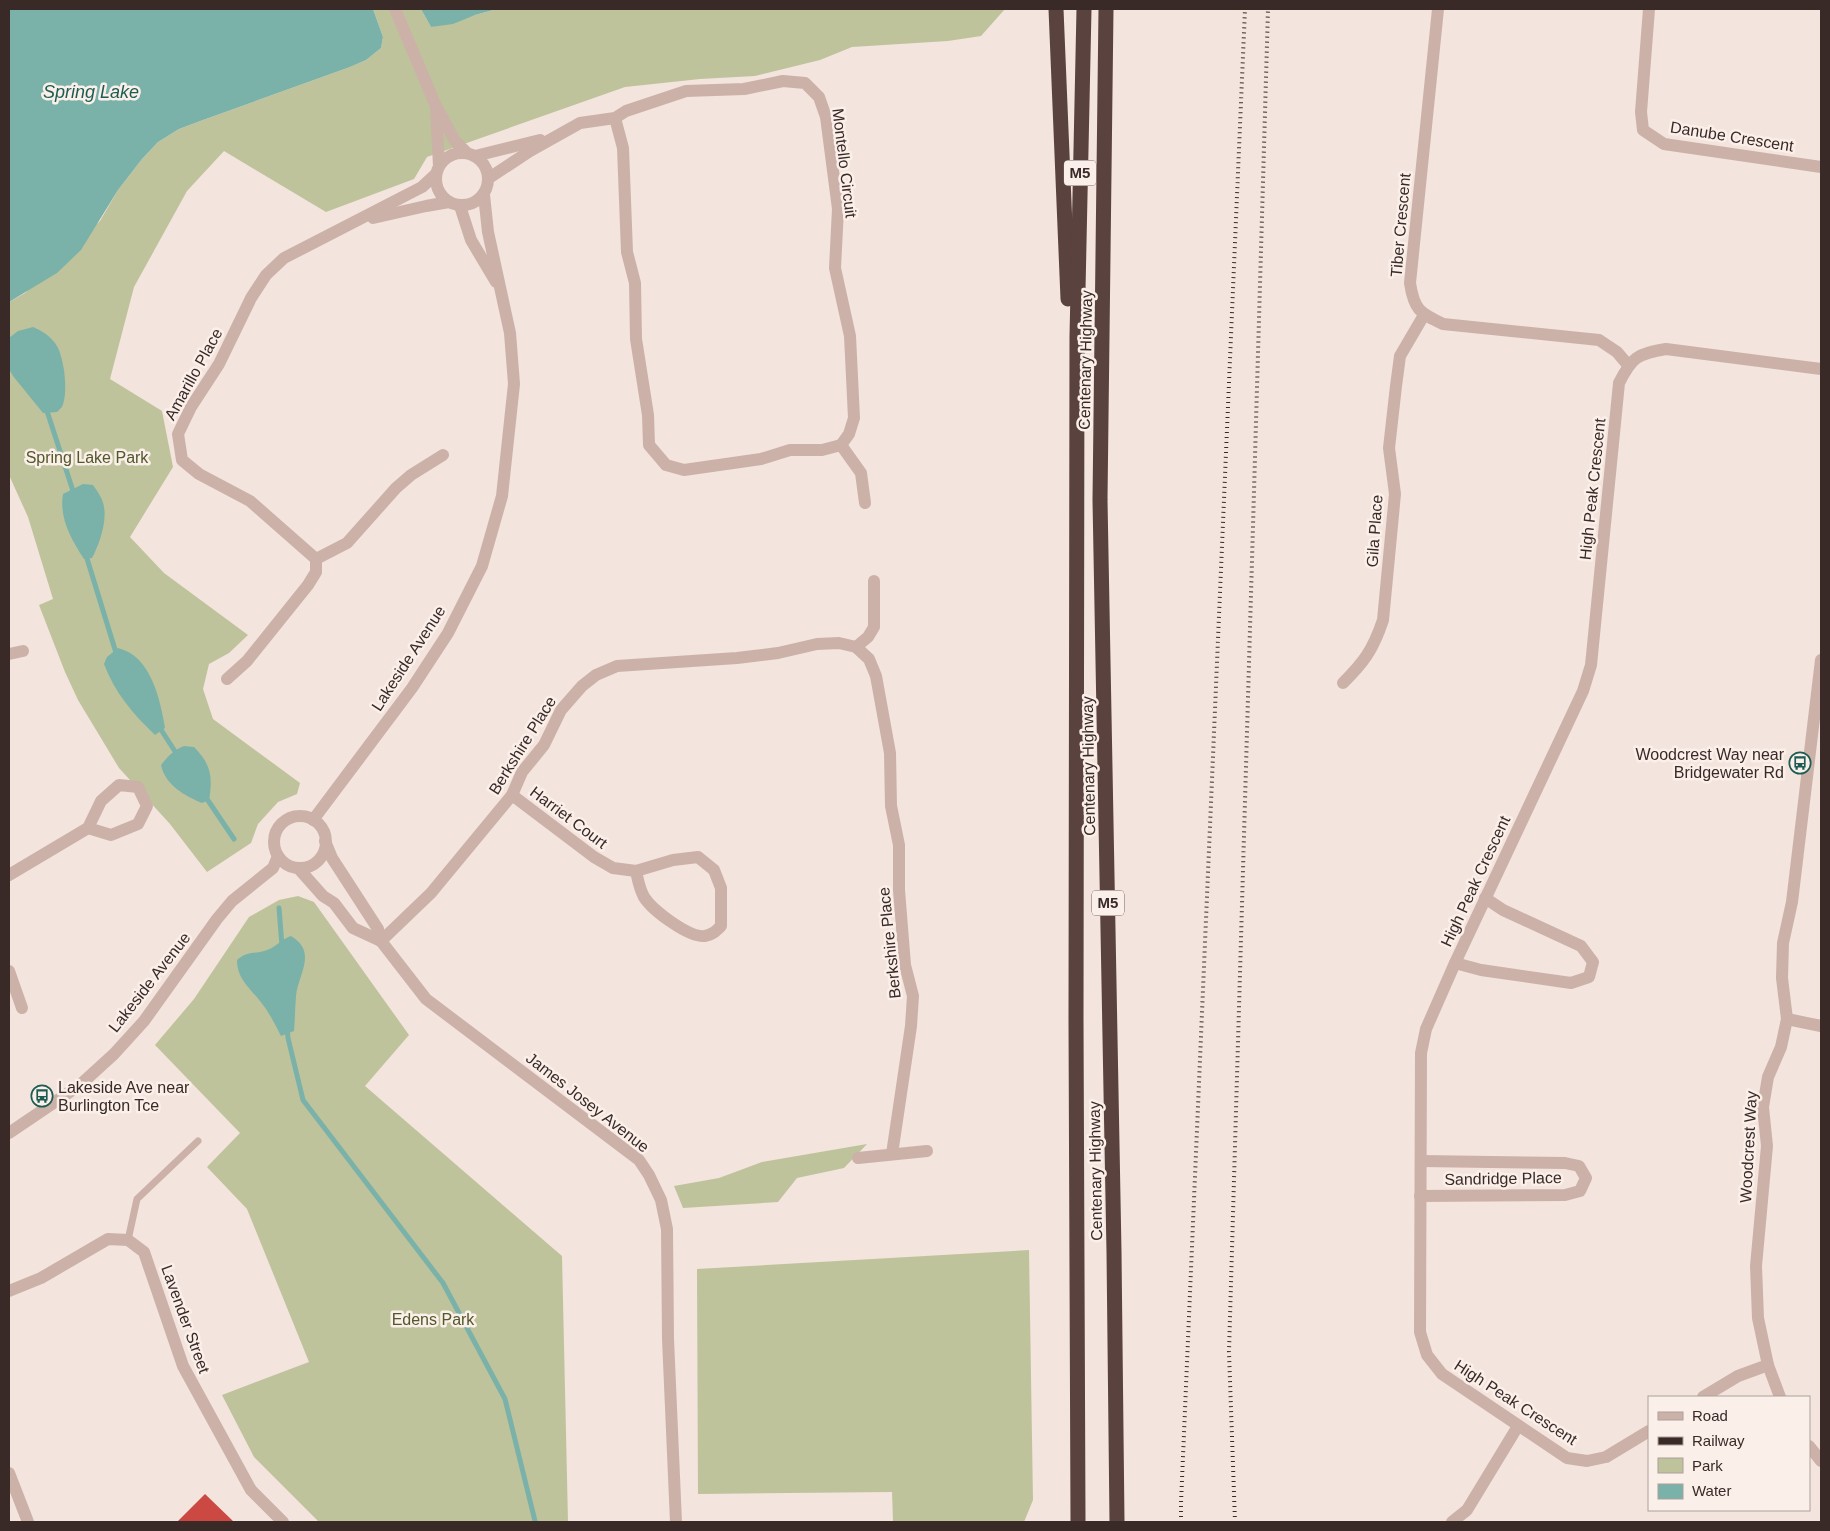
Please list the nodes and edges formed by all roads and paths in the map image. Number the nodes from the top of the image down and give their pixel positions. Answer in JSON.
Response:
{"nodes":[{"id":1,"x":1056,"y":9,"type":"edge"},
{"id":2,"x":1084,"y":9,"type":"edge"},
{"id":3,"x":1106,"y":9,"type":"edge"},
{"id":4,"x":1438,"y":9,"type":"edge"},
{"id":5,"x":1649,"y":9,"type":"edge"},
{"id":6,"x":397,"y":14,"type":"edge"},
{"id":7,"x":435,"y":104,"type":"junction"},
{"id":8,"x":615,"y":118,"type":"junction"},
{"id":9,"x":563,"y":134,"type":"junction"},
{"id":10,"x":471,"y":155,"type":"junction"},
{"id":11,"x":1821,"y":167,"type":"edge"},
{"id":12,"x":438,"y":170,"type":"junction"},
{"id":13,"x":489,"y":178,"type":"junction"},
{"id":14,"x":484,"y":195,"type":"junction"},
{"id":15,"x":454,"y":204,"type":"junction"},
{"id":16,"x":354,"y":223,"type":"junction"},
{"id":17,"x":501,"y":290,"type":"junction"},
{"id":18,"x":1424,"y":315,"type":"junction"},
{"id":19,"x":1077,"y":337,"type":"junction"},
{"id":20,"x":1628,"y":366,"type":"junction"},
{"id":21,"x":1821,"y":369,"type":"edge"},
{"id":22,"x":841,"y":446,"type":"junction"},
{"id":23,"x":444,"y":455,"type":"dead end"},
{"id":24,"x":865,"y":503,"type":"dead end"},
{"id":25,"x":316,"y":559,"type":"junction"},
{"id":26,"x":874,"y":581,"type":"dead end"},
{"id":27,"x":856,"y":647,"type":"junction"},
{"id":28,"x":23,"y":651,"type":"dead end"},
{"id":29,"x":9,"y":654,"type":"edge"},
{"id":30,"x":1821,"y":660,"type":"edge"},
{"id":31,"x":227,"y":679,"type":"dead end"},
{"id":32,"x":1343,"y":683,"type":"dead end"},
{"id":33,"x":512,"y":795,"type":"junction"},
{"id":34,"x":313,"y":820,"type":"junction"},
{"id":35,"x":88,"y":828,"type":"junction"},
{"id":36,"x":325,"y":841,"type":"junction"},
{"id":37,"x":278,"y":856,"type":"junction"},
{"id":38,"x":299,"y":868,"type":"junction"},
{"id":39,"x":636,"y":870,"type":"junction"},
{"id":40,"x":9,"y":875,"type":"edge"},
{"id":41,"x":1485,"y":898,"type":"junction"},
{"id":42,"x":381,"y":941,"type":"junction"},
{"id":43,"x":1455,"y":963,"type":"junction"},
{"id":44,"x":9,"y":971,"type":"edge"},
{"id":45,"x":22,"y":1008,"type":"dead end"},
{"id":46,"x":1787,"y":1019,"type":"junction"},
{"id":47,"x":1821,"y":1026,"type":"edge"},
{"id":48,"x":9,"y":1133,"type":"edge"},
{"id":49,"x":198,"y":1142,"type":"dead end"},
{"id":50,"x":927,"y":1151,"type":"dead end"},
{"id":51,"x":892,"y":1154,"type":"junction"},
{"id":52,"x":858,"y":1158,"type":"dead end"},
{"id":53,"x":1421,"y":1161,"type":"junction"},
{"id":54,"x":1420,"y":1196,"type":"junction"},
{"id":55,"x":128,"y":1240,"type":"junction"},
{"id":56,"x":9,"y":1291,"type":"edge"},
{"id":57,"x":1768,"y":1365,"type":"junction"},
{"id":58,"x":1705,"y":1396,"type":"edge"},
{"id":59,"x":1780,"y":1396,"type":"edge"},
{"id":60,"x":1518,"y":1426,"type":"junction"},
{"id":61,"x":1648,"y":1432,"type":"edge"},
{"id":62,"x":1810,"y":1447,"type":"edge"},
{"id":63,"x":1821,"y":1461,"type":"edge"},
{"id":64,"x":9,"y":1473,"type":"edge"},
{"id":65,"x":28,"y":1522,"type":"edge"},
{"id":66,"x":283,"y":1522,"type":"edge"},
{"id":67,"x":676,"y":1522,"type":"edge"},
{"id":68,"x":1078,"y":1522,"type":"edge"},
{"id":69,"x":1117,"y":1522,"type":"edge"},
{"id":70,"x":1452,"y":1522,"type":"edge"}],
"edges":[{"from":1,"to":19,"type":"highway"},
{"from":2,"to":19,"type":"highway","name":"Centenary Highway","number":"M5"},
{"from":3,"to":69,"type":"highway","name":"Centenary Highway","number":"M5"},
{"from":4,"to":18,"type":"street","name":"Tiber Crescent"},
{"from":5,"to":11,"type":"street","name":"Danube Crescent"},
{"from":6,"to":7,"type":"street"},
{"from":7,"to":10,"type":"street"},
{"from":7,"to":12,"type":"street"},
{"from":8,"to":9,"type":"street","name":"Montello Circuit"},
{"from":8,"to":22,"type":"street"},
{"from":8,"to":22,"type":"street","name":"Montello Circuit"},
{"from":9,"to":10,"type":"street","name":"Montello Circuit"},
{"from":9,"to":13,"type":"street","name":"Montello Circuit"},
{"from":10,"to":12,"type":"street"},
{"from":10,"to":13,"type":"street"},
{"from":12,"to":15,"type":"street"},
{"from":12,"to":16,"type":"street","name":"Amarillo Place"},
{"from":13,"to":14,"type":"street"},
{"from":14,"to":15,"type":"street"},
{"from":14,"to":17,"type":"street","name":"Lakeside Avenue"},
{"from":15,"to":16,"type":"street","name":"Amarillo Place"},
{"from":15,"to":17,"type":"street","name":"Lakeside Avenue"},
{"from":16,"to":25,"type":"street","name":"Amarillo Place"},
{"from":17,"to":34,"type":"street","name":"Lakeside Avenue"},
{"from":18,"to":20,"type":"street"},
{"from":18,"to":32,"type":"street","name":"Gila Place"},
{"from":19,"to":68,"type":"highway","name":"Centenary Highway","number":"M5"},
{"from":20,"to":21,"type":"street"},
{"from":20,"to":41,"type":"street","name":"High Peak Crescent"},
{"from":22,"to":24,"type":"street"},
{"from":23,"to":25,"type":"street"},
{"from":25,"to":31,"type":"street"},
{"from":26,"to":27,"type":"street"},
{"from":27,"to":33,"type":"street","name":"Berkshire Place"},
{"from":27,"to":51,"type":"street","name":"Berkshire Place"},
{"from":28,"to":29,"type":"street"},
{"from":30,"to":46,"type":"street","name":"Woodcrest Way"},
{"from":33,"to":39,"type":"street","name":"Harriet Court"},
{"from":33,"to":42,"type":"street","name":"Berkshire Place"},
{"from":34,"to":36,"type":"street"},
{"from":34,"to":37,"type":"street"},
{"from":35,"to":35,"type":"street"},
{"from":35,"to":40,"type":"street"},
{"from":36,"to":38,"type":"street"},
{"from":36,"to":42,"type":"street","name":"James Josey Avenue"},
{"from":37,"to":38,"type":"street"},
{"from":37,"to":48,"type":"street","name":"Lakeside Avenue"},
{"from":38,"to":42,"type":"street","name":"James Josey Avenue"},
{"from":39,"to":39,"type":"street","name":"Harriet Court"},
{"from":41,"to":43,"type":"street","name":"High Peak Crescent"},
{"from":41,"to":43,"type":"street"},
{"from":42,"to":67,"type":"street","name":"James Josey Avenue"},
{"from":43,"to":53,"type":"street","name":"High Peak Crescent"},
{"from":44,"to":45,"type":"street"},
{"from":46,"to":47,"type":"street"},
{"from":46,"to":57,"type":"street","name":"Woodcrest Way"},
{"from":49,"to":55,"type":"lane"},
{"from":50,"to":51,"type":"street"},
{"from":51,"to":52,"type":"street"},
{"from":53,"to":54,"type":"street","name":"High Peak Crescent"},
{"from":53,"to":54,"type":"street","name":"Sandridge Place"},
{"from":54,"to":60,"type":"street","name":"High Peak Crescent"},
{"from":55,"to":56,"type":"street"},
{"from":55,"to":66,"type":"street","name":"Lavender Street"},
{"from":57,"to":58,"type":"street"},
{"from":57,"to":59,"type":"street","name":"Woodcrest Way"},
{"from":60,"to":61,"type":"street","name":"High Peak Crescent"},
{"from":60,"to":70,"type":"street"},
{"from":62,"to":63,"type":"street"},
{"from":64,"to":65,"type":"street"}]}
